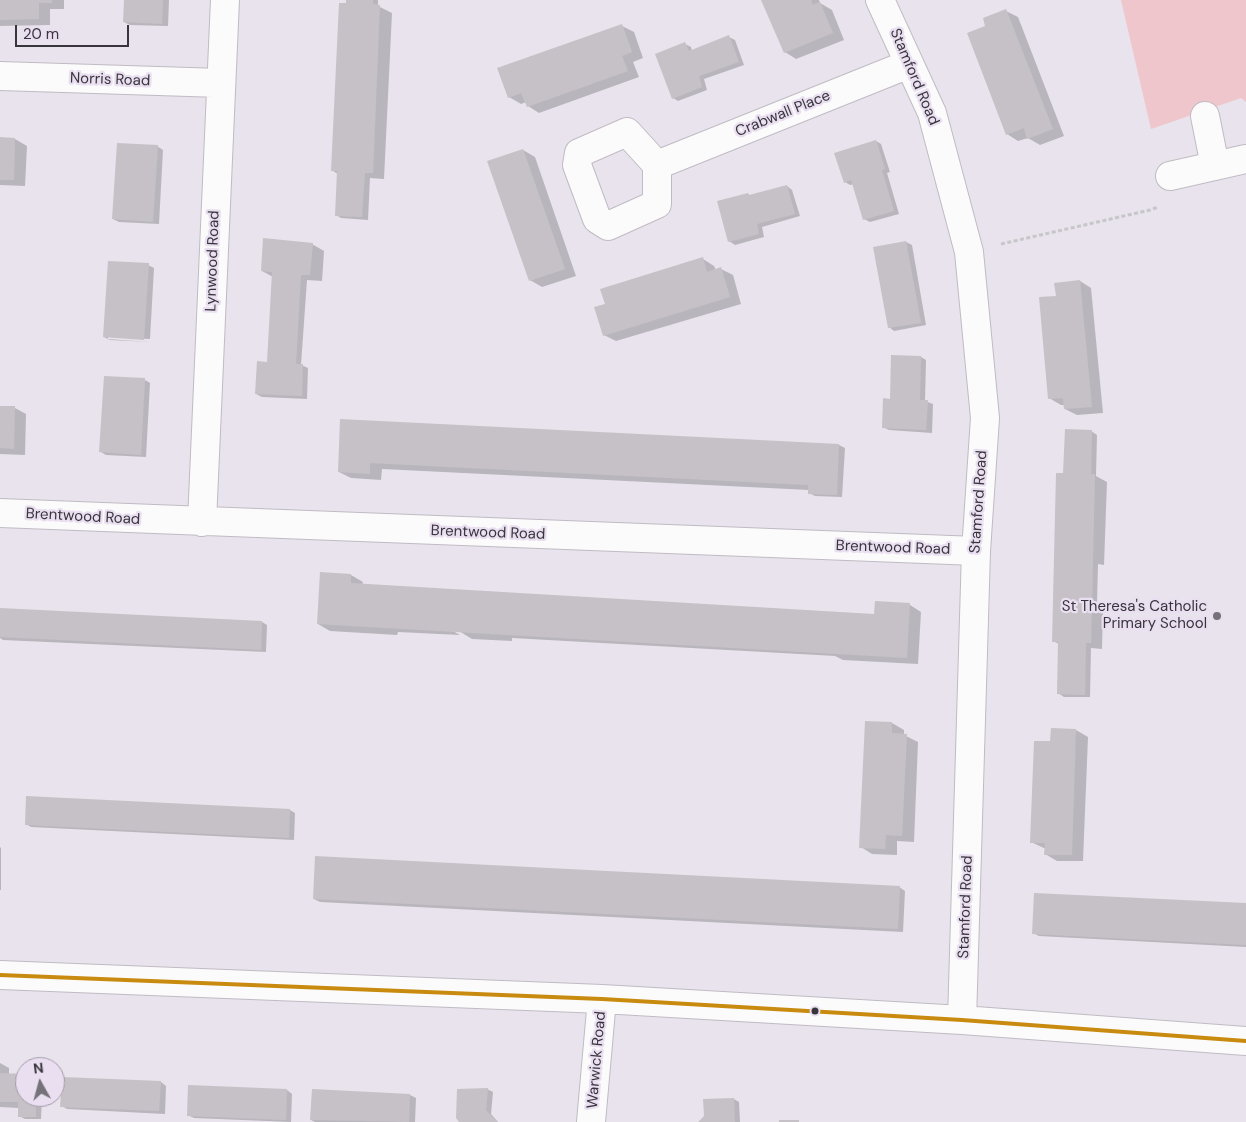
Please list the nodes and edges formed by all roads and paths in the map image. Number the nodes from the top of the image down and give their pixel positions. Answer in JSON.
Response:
{"nodes":[{"id":1,"x":226,"y":0,"type":"edge"},
{"id":2,"x":880,"y":0,"type":"edge"},
{"id":3,"x":909,"y":64,"type":"junction"},
{"id":4,"x":0,"y":76,"type":"edge"},
{"id":5,"x":221,"y":83,"type":"junction"},
{"id":6,"x":1205,"y":116,"type":"dead end"},
{"id":7,"x":1246,"y":159,"type":"edge"},
{"id":8,"x":657,"y":165,"type":"dead end"},
{"id":9,"x":1215,"y":166,"type":"junction"},
{"id":10,"x":1170,"y":176,"type":"joint"},
{"id":11,"x":968,"y":252,"type":"junction"},
{"id":12,"x":0,"y":513,"type":"edge"},
{"id":13,"x":202,"y":522,"type":"junction"},
{"id":14,"x":976,"y":551,"type":"junction"},
{"id":15,"x":0,"y":975,"type":"edge"},
{"id":16,"x":602,"y":999,"type":"junction"},
{"id":17,"x":962,"y":1020,"type":"junction"},
{"id":18,"x":1246,"y":1041,"type":"edge"},
{"id":19,"x":591,"y":1122,"type":"edge"}],
"edges":[{"from":1,"to":5,"type":"street","name":"Lynwood Road"},
{"from":2,"to":3,"type":"street","name":"Stamford Road"},
{"from":3,"to":8,"type":"street","name":"Crabwall Place"},
{"from":3,"to":11,"type":"street","name":"Stamford Road"},
{"from":4,"to":5,"type":"street","name":"Norris Road"},
{"from":5,"to":13,"type":"street","name":"Lynwood Road"},
{"from":6,"to":9,"type":"street"},
{"from":7,"to":9,"type":"street"},
{"from":9,"to":10,"type":"street"},
{"from":10,"to":11,"type":"path"},
{"from":11,"to":14,"type":"street","name":"Stamford Road"},
{"from":12,"to":13,"type":"street","name":"Brentwood Road"},
{"from":13,"to":14,"type":"street","name":"Brentwood Road"},
{"from":14,"to":17,"type":"street","name":"Stamford Road"},
{"from":15,"to":16,"type":"street"},
{"from":16,"to":17,"type":"street"},
{"from":16,"to":19,"type":"street","name":"Warwick Road"},
{"from":17,"to":18,"type":"street"}]}
